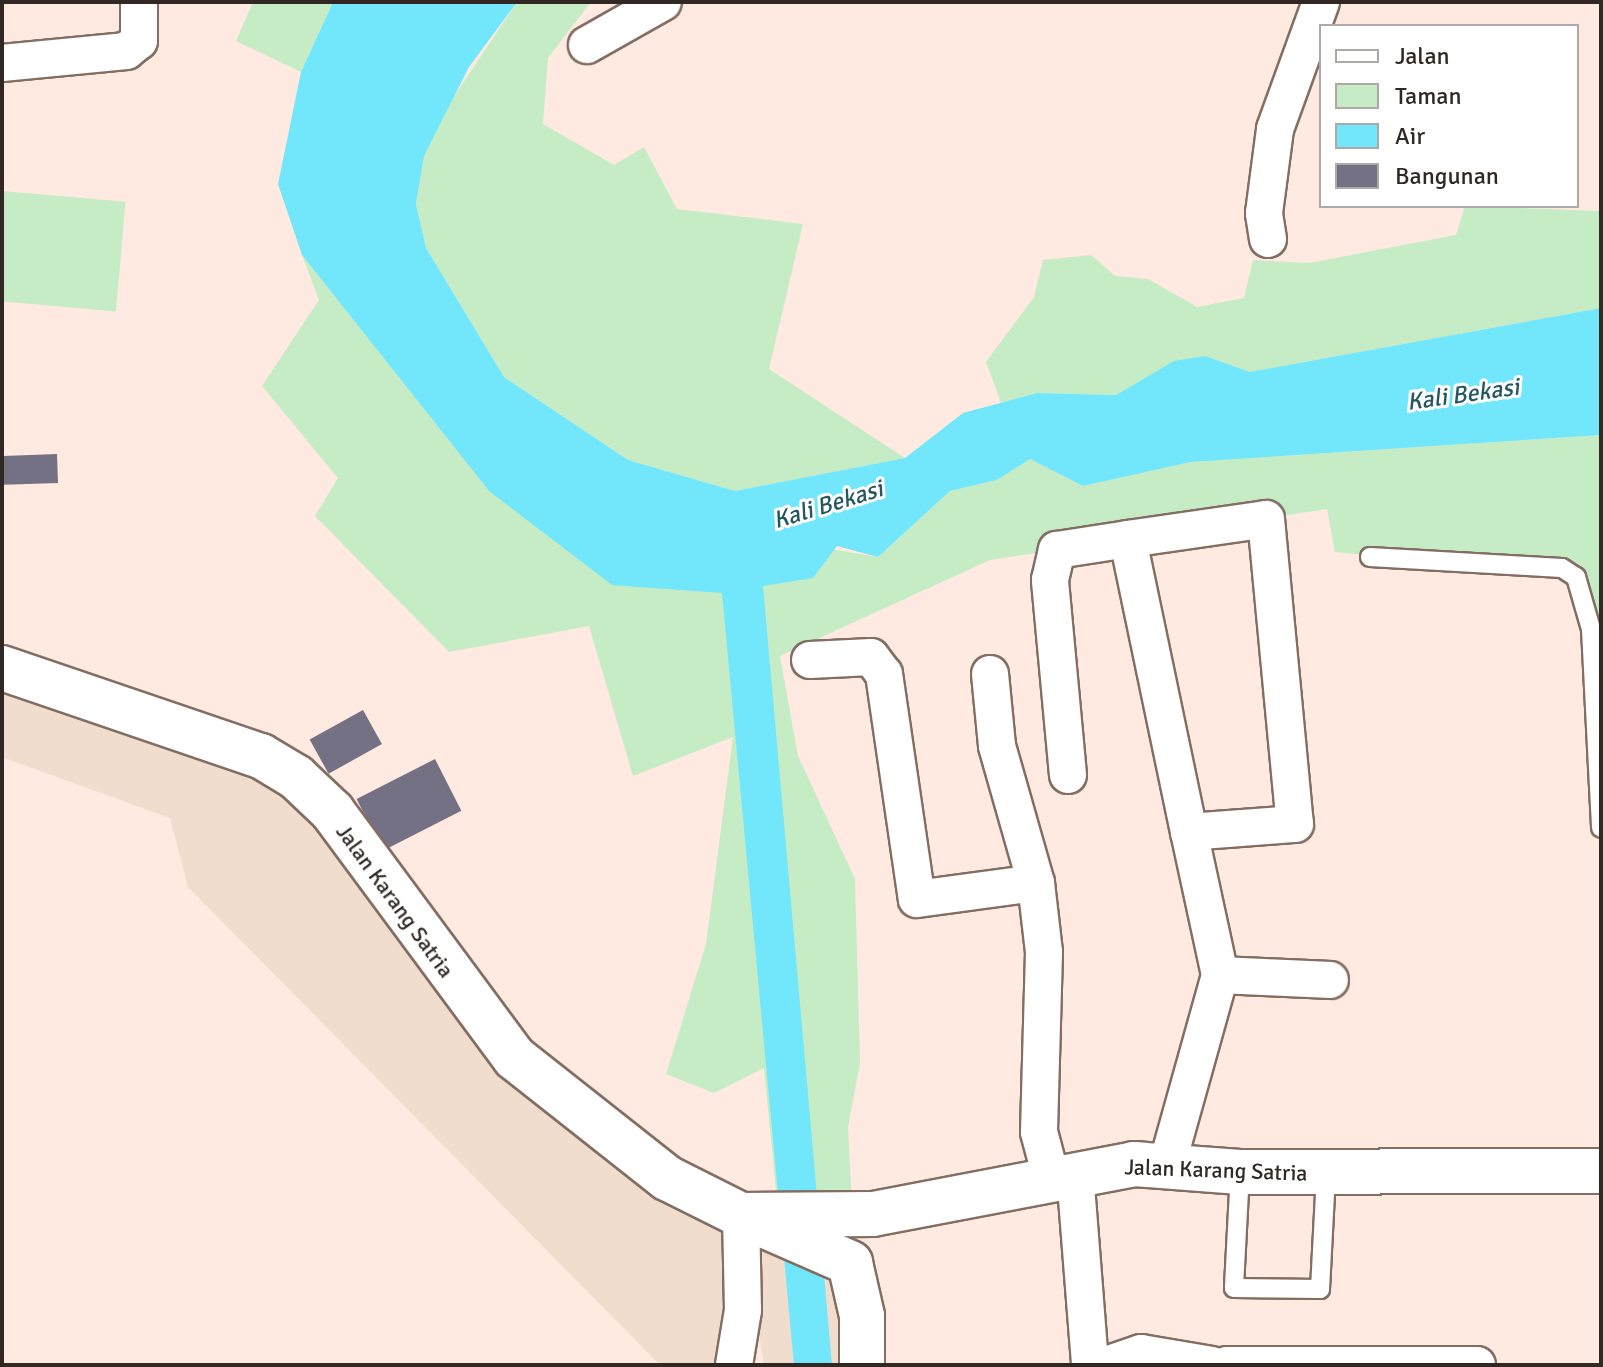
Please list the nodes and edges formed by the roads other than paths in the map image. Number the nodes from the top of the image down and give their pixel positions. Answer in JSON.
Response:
{"nodes":[{"id":1,"x":139,"y":2,"type":"edge"},
{"id":2,"x":663,"y":2,"type":"edge"},
{"id":3,"x":1321,"y":2,"type":"edge"},
{"id":4,"x":587,"y":45,"type":"dead end"},
{"id":5,"x":2,"y":63,"type":"edge"},
{"id":6,"x":1268,"y":239,"type":"dead end"},
{"id":7,"x":1128,"y":539,"type":"junction"},
{"id":8,"x":1370,"y":557,"type":"dead end"},
{"id":9,"x":810,"y":660,"type":"dead end"},
{"id":10,"x":2,"y":668,"type":"edge"},
{"id":11,"x":990,"y":674,"type":"dead end"},
{"id":12,"x":1068,"y":775,"type":"dead end"},
{"id":13,"x":1601,"y":828,"type":"edge"},
{"id":14,"x":1189,"y":832,"type":"junction"},
{"id":15,"x":1036,"y":883,"type":"junction"},
{"id":16,"x":1220,"y":975,"type":"junction"},
{"id":17,"x":1330,"y":980,"type":"dead end"},
{"id":18,"x":1167,"y":1165,"type":"junction"},
{"id":19,"x":1601,"y":1171,"type":"edge"},
{"id":20,"x":1240,"y":1172,"type":"junction"},
{"id":21,"x":1326,"y":1173,"type":"junction"},
{"id":22,"x":1063,"y":1175,"type":"junction"},
{"id":23,"x":873,"y":1214,"type":"junction"},
{"id":24,"x":741,"y":1215,"type":"junction"},
{"id":25,"x":1343,"y":1364,"type":"edge"},
{"id":26,"x":734,"y":1365,"type":"edge"},
{"id":27,"x":865,"y":1365,"type":"edge"},
{"id":28,"x":1090,"y":1365,"type":"edge"},
{"id":29,"x":1106,"y":1365,"type":"edge"},
{"id":30,"x":1212,"y":1365,"type":"edge"},
{"id":31,"x":1227,"y":1365,"type":"edge"},
{"id":32,"x":1464,"y":1365,"type":"edge"},
{"id":33,"x":1477,"y":1365,"type":"edge"}],
"edges":[{"from":1,"to":5,"type":"street"},
{"from":2,"to":4,"type":"street"},
{"from":3,"to":6,"type":"street"},
{"from":7,"to":12,"type":"street"},
{"from":7,"to":14,"type":"street"},
{"from":7,"to":14,"type":"street"},
{"from":8,"to":13,"type":"lane"},
{"from":9,"to":15,"type":"street"},
{"from":10,"to":24,"type":"street","name":"Jalan Karang Satria"},
{"from":11,"to":15,"type":"street"},
{"from":14,"to":16,"type":"street"},
{"from":15,"to":22,"type":"street"},
{"from":16,"to":17,"type":"street"},
{"from":16,"to":18,"type":"street"},
{"from":18,"to":20,"type":"street","name":"Jalan Karang Satria"},
{"from":18,"to":22,"type":"street","name":"Jalan Karang Satria"},
{"from":19,"to":21,"type":"street","name":"Jalan Karang Satria"},
{"from":20,"to":21,"type":"street","name":"Jalan Karang Satria"},
{"from":20,"to":21,"type":"lane"},
{"from":22,"to":23,"type":"street","name":"Jalan Karang Satria"},
{"from":22,"to":28,"type":"street"},
{"from":23,"to":24,"type":"street","name":"Jalan Karang Satria"},
{"from":23,"to":27,"type":"street"},
{"from":24,"to":26,"type":"street"},
{"from":24,"to":27,"type":"street"},
{"from":25,"to":31,"type":"street"},
{"from":25,"to":32,"type":"street"},
{"from":29,"to":30,"type":"street"},
{"from":32,"to":33,"type":"street"}]}
